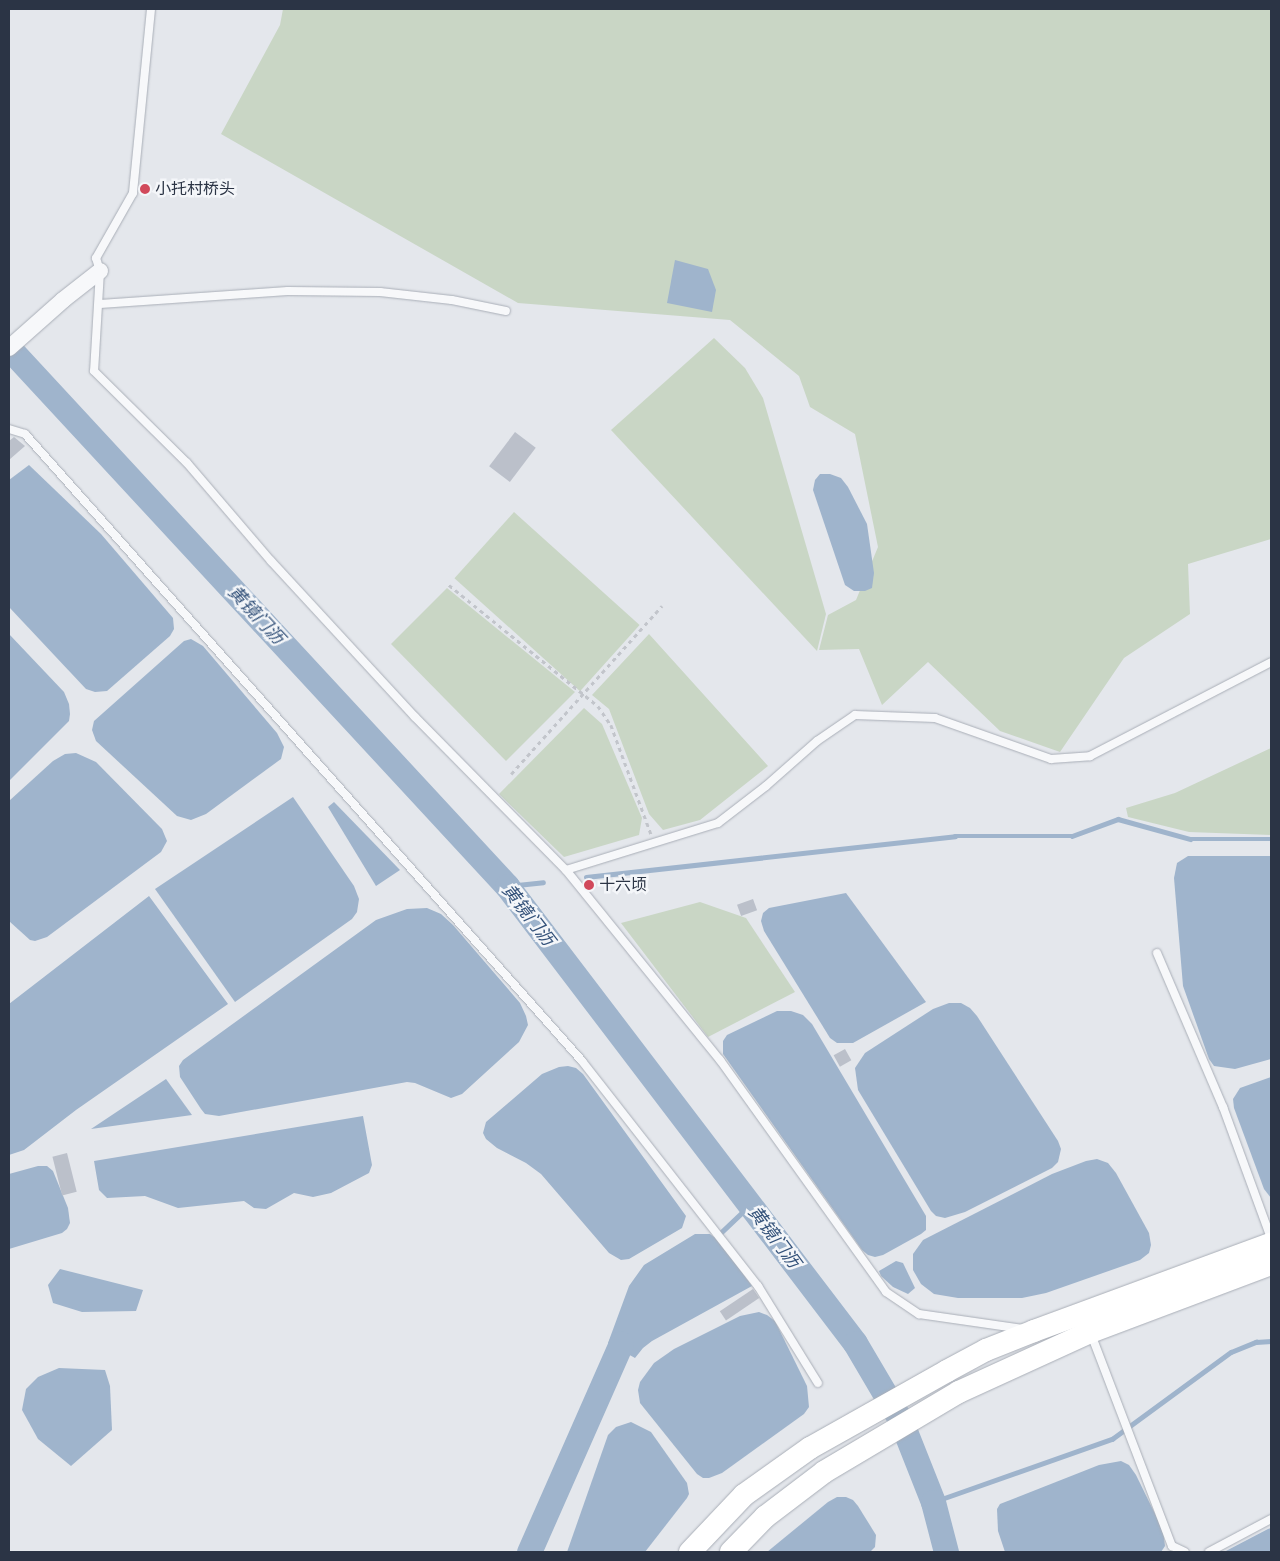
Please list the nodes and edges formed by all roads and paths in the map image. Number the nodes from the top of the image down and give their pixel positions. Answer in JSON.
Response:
{"nodes":[{"id":1,"x":151,"y":9,"type":"edge"},
{"id":2,"x":100,"y":271,"type":"junction"},
{"id":3,"x":100,"y":304,"type":"junction"},
{"id":4,"x":506,"y":312,"type":"dead end"},
{"id":5,"x":9,"y":348,"type":"edge"},
{"id":6,"x":9,"y":429,"type":"edge"},
{"id":7,"x":448,"y":585,"type":"dead end"},
{"id":8,"x":662,"y":606,"type":"dead end"},
{"id":9,"x":1271,"y":662,"type":"edge"},
{"id":10,"x":583,"y":694,"type":"junction"},
{"id":11,"x":511,"y":774,"type":"dead end"},
{"id":12,"x":652,"y":838,"type":"dead end"},
{"id":13,"x":566,"y":870,"type":"junction"},
{"id":14,"x":1157,"y":953,"type":"dead end"},
{"id":15,"x":1271,"y":1238,"type":"edge"},
{"id":16,"x":1271,"y":1244,"type":"edge"},
{"id":17,"x":1271,"y":1264,"type":"edge"},
{"id":18,"x":1034,"y":1331,"type":"junction"},
{"id":19,"x":1065,"y":1332,"type":"junction"},
{"id":20,"x":1090,"y":1332,"type":"junction"},
{"id":21,"x":818,"y":1383,"type":"dead end"},
{"id":22,"x":1271,"y":1519,"type":"edge"},
{"id":23,"x":690,"y":1552,"type":"edge"},
{"id":24,"x":730,"y":1552,"type":"edge"},
{"id":25,"x":1185,"y":1552,"type":"edge"},
{"id":26,"x":1209,"y":1552,"type":"edge"}],
"edges":[{"from":1,"to":2,"type":"lane"},
{"from":2,"to":3,"type":"lane"},
{"from":2,"to":5,"type":"street"},
{"from":3,"to":4,"type":"lane"},
{"from":3,"to":13,"type":"lane"},
{"from":6,"to":21,"type":"lane"},
{"from":7,"to":10,"type":"path"},
{"from":8,"to":10,"type":"path"},
{"from":9,"to":13,"type":"lane"},
{"from":10,"to":11,"type":"path"},
{"from":10,"to":12,"type":"path"},
{"from":13,"to":18,"type":"lane"},
{"from":14,"to":15,"type":"lane"},
{"from":16,"to":19,"type":"main road"},
{"from":17,"to":20,"type":"main road"},
{"from":18,"to":19,"type":"main road"},
{"from":18,"to":23,"type":"main road"},
{"from":19,"to":20,"type":"main road"},
{"from":19,"to":24,"type":"main road"},
{"from":20,"to":25,"type":"lane"},
{"from":22,"to":26,"type":"lane"}]}
